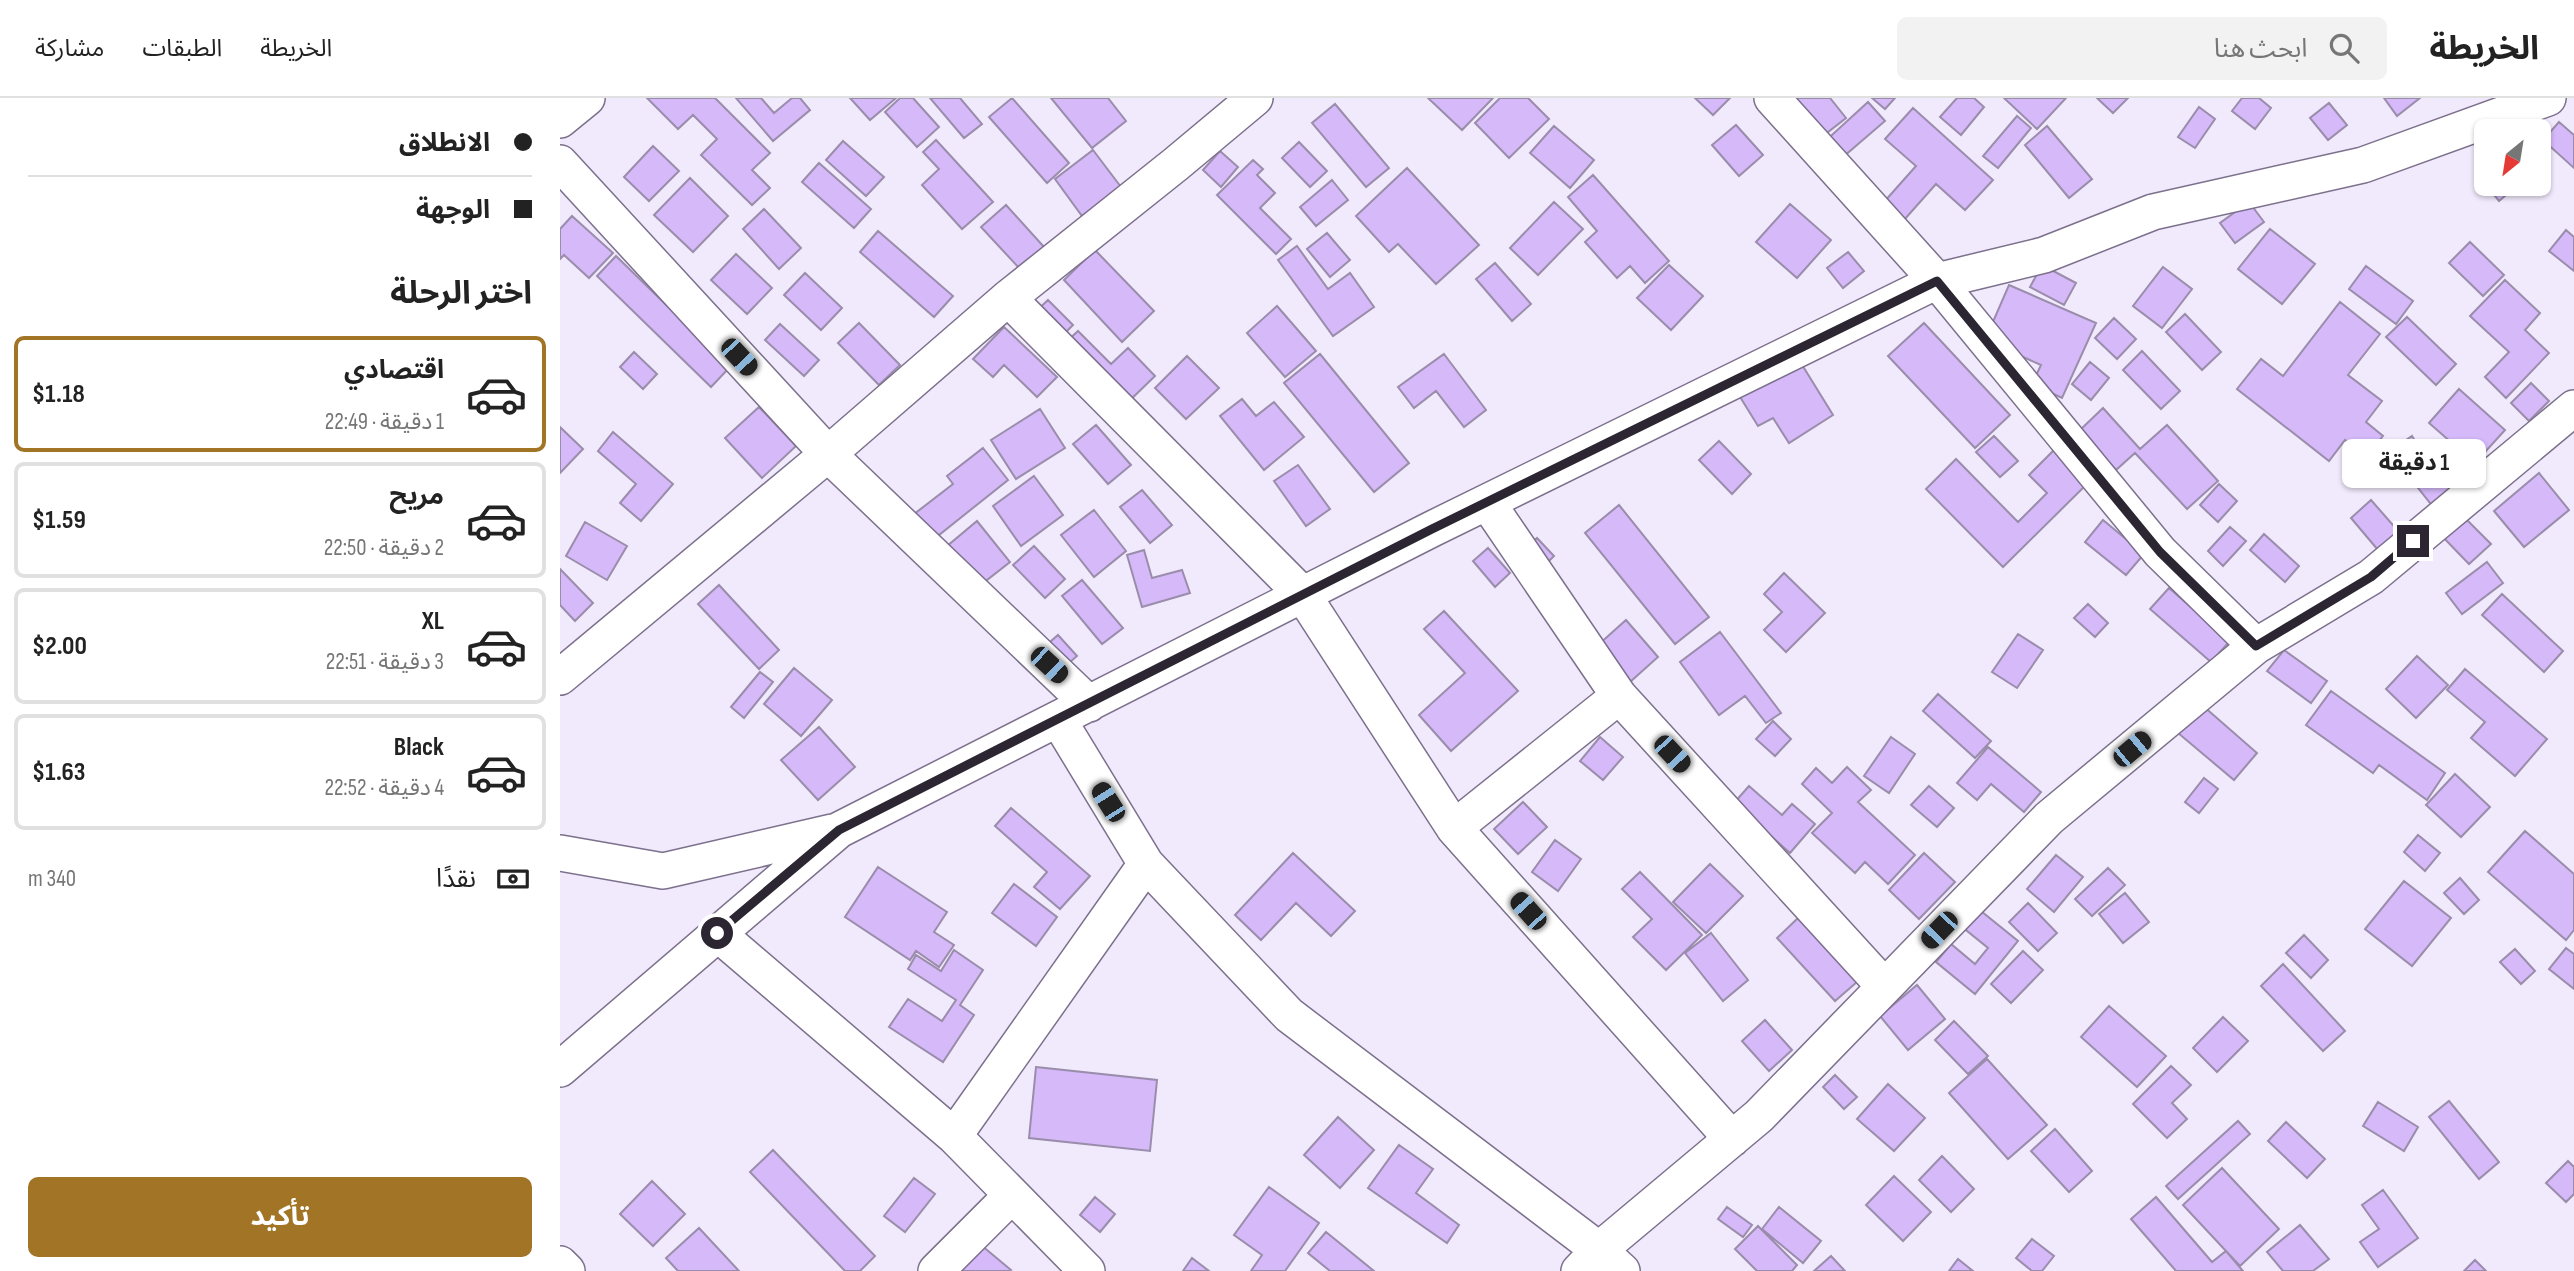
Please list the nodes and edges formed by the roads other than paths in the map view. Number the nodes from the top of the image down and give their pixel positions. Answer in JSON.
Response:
{"nodes":[{"id":1,"x":587,"y":98,"type":"edge"},
{"id":2,"x":1255,"y":98,"type":"edge"},
{"id":3,"x":1772,"y":98,"type":"edge"},
{"id":4,"x":2549,"y":98,"type":"edge"},
{"id":5,"x":560,"y":120,"type":"edge"},
{"id":6,"x":560,"y":163,"type":"edge"},
{"id":7,"x":1937,"y":281,"type":"junction"},
{"id":8,"x":1008,"y":298,"type":"junction"},
{"id":9,"x":2574,"y":408,"type":"edge"},
{"id":10,"x":828,"y":454,"type":"junction"},
{"id":11,"x":1487,"y":502,"type":"junction"},
{"id":12,"x":1303,"y":595,"type":"junction"},
{"id":13,"x":2256,"y":646,"type":"junction"},
{"id":14,"x":560,"y":677,"type":"edge"},
{"id":15,"x":1619,"y":696,"type":"junction"},
{"id":16,"x":1089,"y":704,"type":"junction"},
{"id":17,"x":1058,"y":719,"type":"junction"},
{"id":18,"x":1454,"y":828,"type":"junction"},
{"id":19,"x":839,"y":830,"type":"junction"},
{"id":20,"x":560,"y":853,"type":"edge"},
{"id":21,"x":1146,"y":864,"type":"junction"},
{"id":22,"x":717,"y":933,"type":"junction"},
{"id":23,"x":1885,"y":986,"type":"junction"},
{"id":24,"x":560,"y":1069,"type":"edge"},
{"id":25,"x":954,"y":1136,"type":"junction"},
{"id":26,"x":1732,"y":1139,"type":"junction"},
{"id":27,"x":1012,"y":1195,"type":"junction"},
{"id":28,"x":560,"y":1264,"type":"edge"},
{"id":29,"x":1600,"y":1264,"type":"edge"},
{"id":30,"x":567,"y":1271,"type":"edge"},
{"id":31,"x":936,"y":1271,"type":"edge"},
{"id":32,"x":1087,"y":1271,"type":"edge"}],
"edges":[{"from":1,"to":5,"type":"street"},
{"from":2,"to":8,"type":"street"},
{"from":3,"to":7,"type":"street"},
{"from":4,"to":7,"type":"street"},
{"from":6,"to":10,"type":"street"},
{"from":7,"to":11,"type":"street"},
{"from":7,"to":13,"type":"street"},
{"from":8,"to":10,"type":"street"},
{"from":8,"to":12,"type":"street"},
{"from":9,"to":13,"type":"street"},
{"from":10,"to":14,"type":"street"},
{"from":10,"to":16,"type":"street"},
{"from":11,"to":12,"type":"street"},
{"from":11,"to":15,"type":"street"},
{"from":12,"to":16,"type":"street"},
{"from":12,"to":18,"type":"street"},
{"from":13,"to":23,"type":"street"},
{"from":15,"to":18,"type":"street"},
{"from":15,"to":23,"type":"street"},
{"from":16,"to":17,"type":"street"},
{"from":17,"to":19,"type":"street"},
{"from":17,"to":21,"type":"street"},
{"from":18,"to":26,"type":"street"},
{"from":19,"to":20,"type":"street"},
{"from":19,"to":22,"type":"street"},
{"from":21,"to":25,"type":"street"},
{"from":21,"to":29,"type":"street"},
{"from":22,"to":24,"type":"street"},
{"from":22,"to":25,"type":"street"},
{"from":23,"to":26,"type":"street"},
{"from":25,"to":27,"type":"street"},
{"from":26,"to":29,"type":"street"},
{"from":27,"to":31,"type":"street"},
{"from":27,"to":32,"type":"street"},
{"from":28,"to":30,"type":"street"}]}
